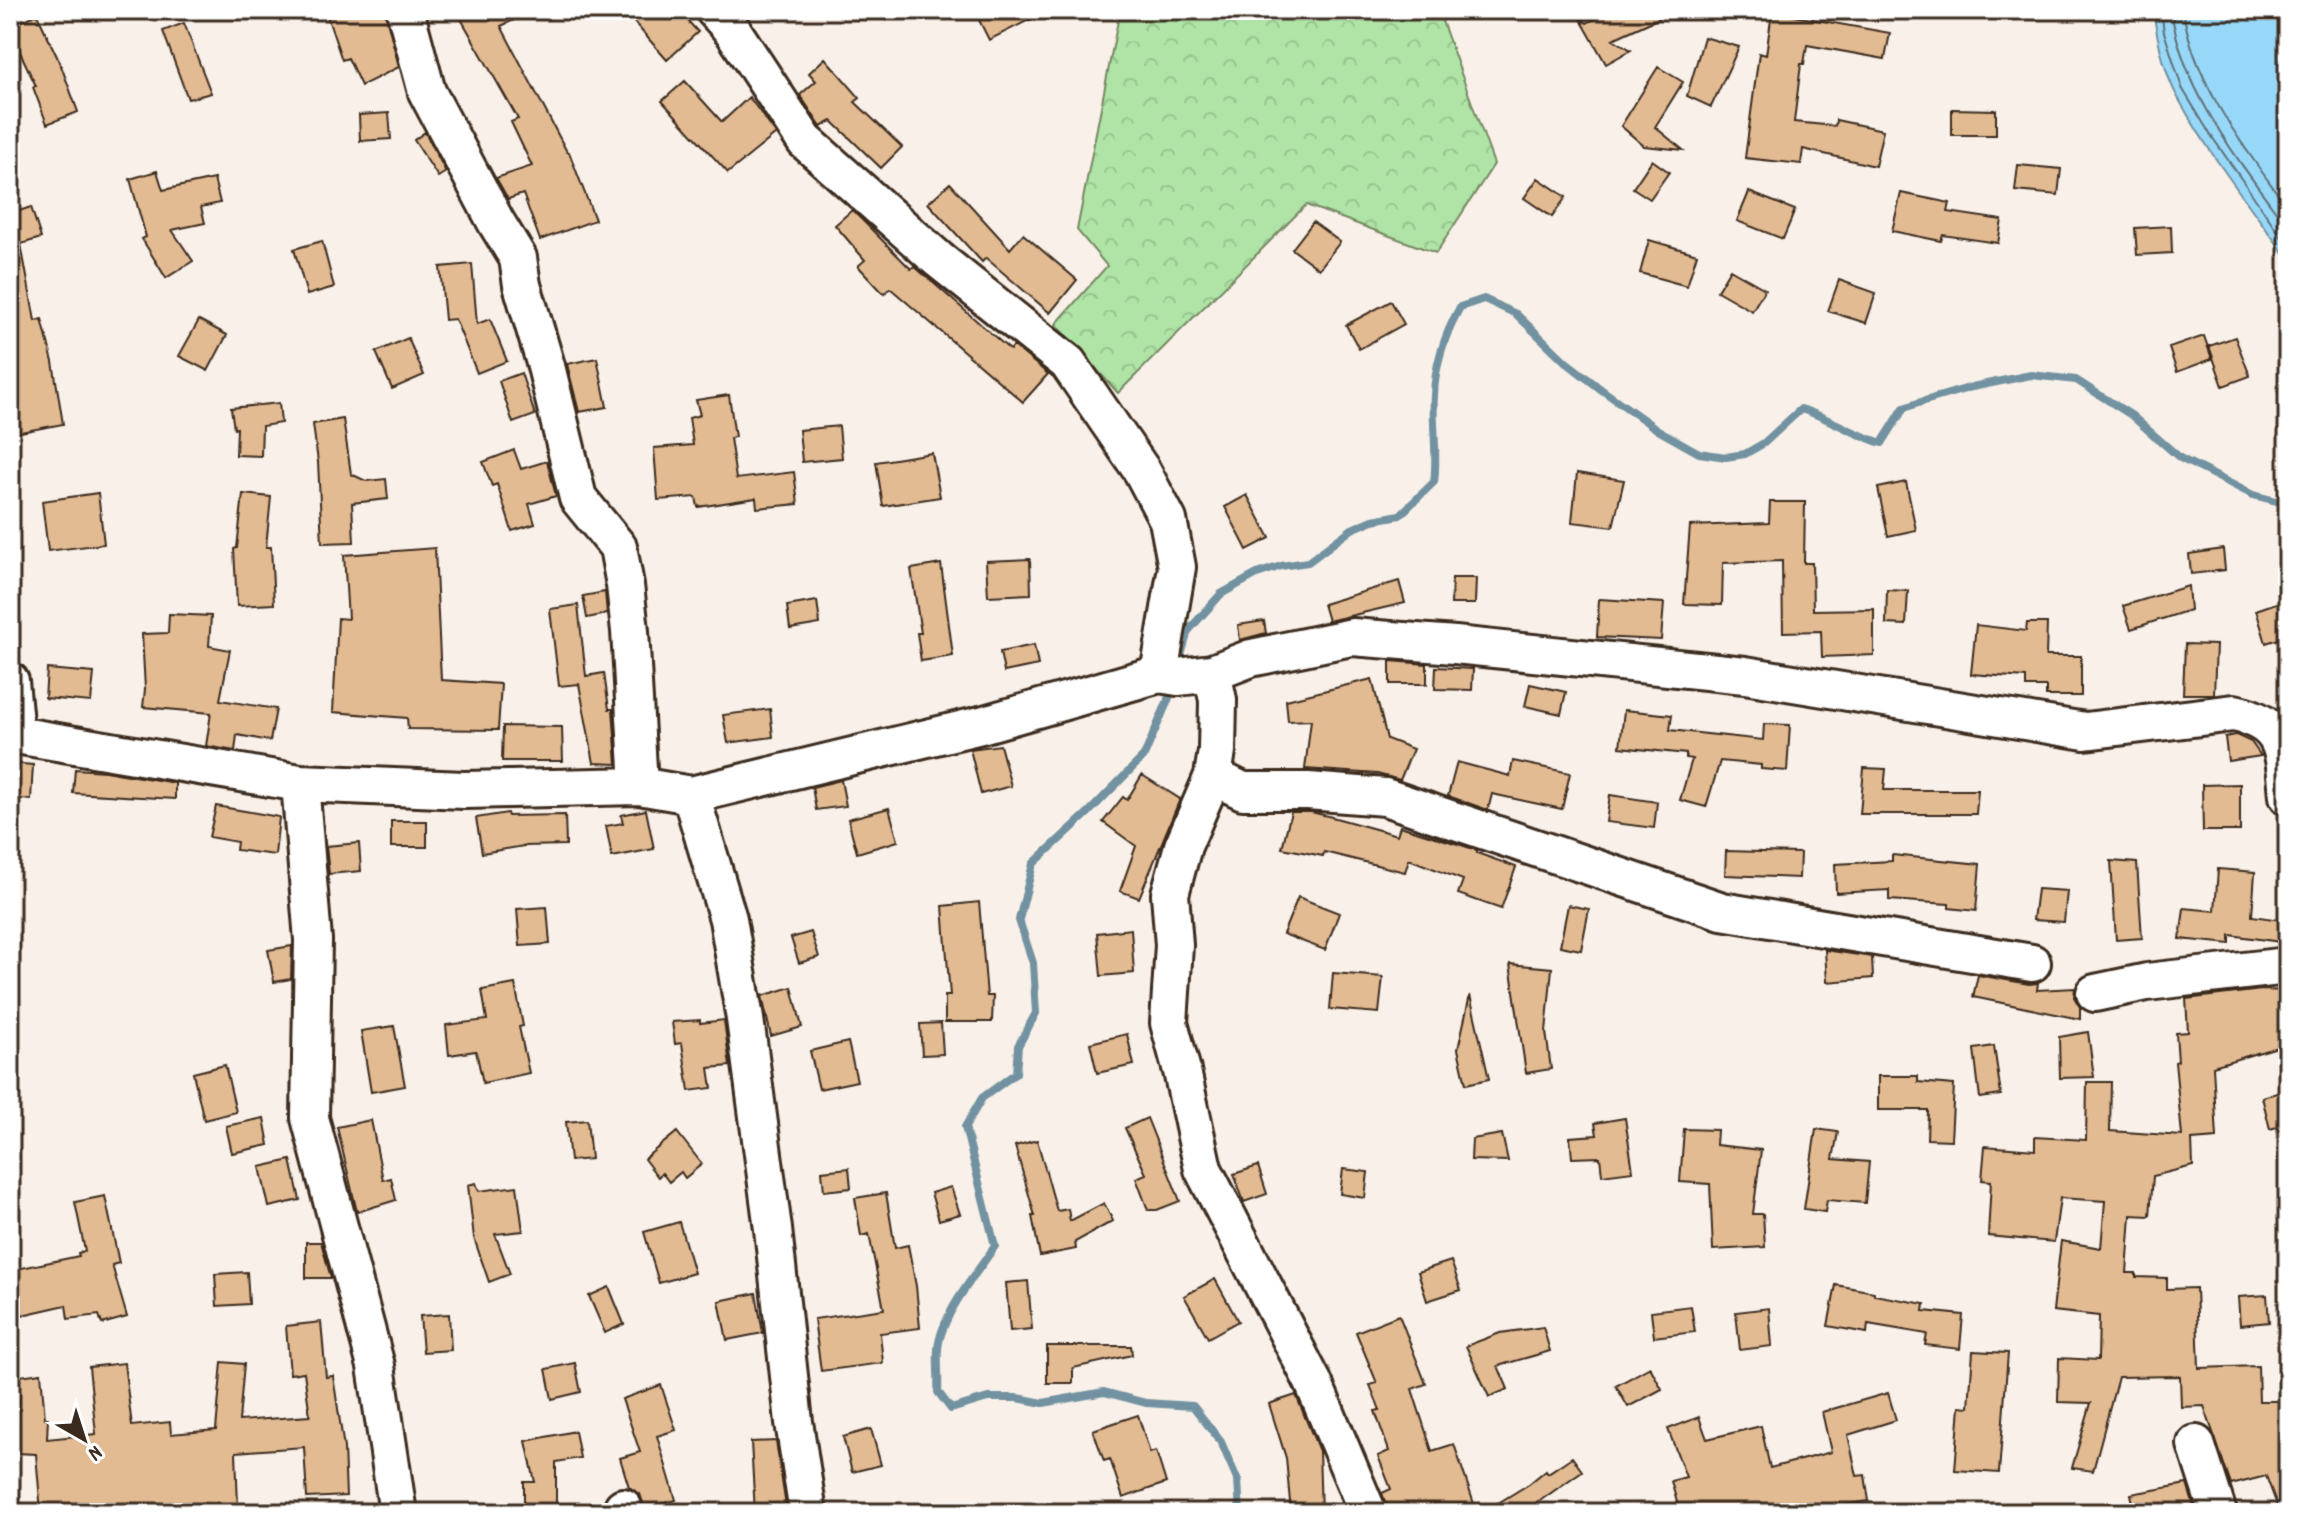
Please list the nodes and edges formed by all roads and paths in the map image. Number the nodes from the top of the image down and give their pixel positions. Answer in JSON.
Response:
{"nodes":[{"id":1,"x":405,"y":10,"type":"edge"},
{"id":2,"x":714,"y":10,"type":"edge"},
{"id":3,"x":1212,"y":673,"type":"junction"},
{"id":4,"x":1159,"y":674,"type":"junction"},
{"id":5,"x":10,"y":681,"type":"edge"},
{"id":6,"x":12,"y":733,"type":"edge"},
{"id":7,"x":1213,"y":776,"type":"junction"},
{"id":8,"x":300,"y":783,"type":"junction"},
{"id":9,"x":639,"y":786,"type":"junction"},
{"id":10,"x":691,"y":795,"type":"junction"},
{"id":11,"x":2288,"y":796,"type":"edge"},
{"id":12,"x":2032,"y":963,"type":"dead end"},
{"id":13,"x":2288,"y":966,"type":"edge"},
{"id":14,"x":2095,"y":993,"type":"dead end"},
{"id":15,"x":2196,"y":1444,"type":"dead end"},
{"id":16,"x":398,"y":1513,"type":"edge"},
{"id":17,"x":808,"y":1513,"type":"edge"},
{"id":18,"x":1368,"y":1513,"type":"edge"},
{"id":19,"x":2218,"y":1513,"type":"edge"}],
"edges":[{"from":1,"to":9,"type":"street"},
{"from":2,"to":4,"type":"street"},
{"from":3,"to":4,"type":"street"},
{"from":3,"to":7,"type":"street"},
{"from":3,"to":11,"type":"street"},
{"from":4,"to":10,"type":"street"},
{"from":5,"to":6,"type":"street"},
{"from":6,"to":8,"type":"street"},
{"from":7,"to":12,"type":"street"},
{"from":7,"to":18,"type":"street"},
{"from":8,"to":9,"type":"street"},
{"from":8,"to":16,"type":"street"},
{"from":9,"to":10,"type":"street"},
{"from":10,"to":17,"type":"street"},
{"from":13,"to":14,"type":"street"},
{"from":15,"to":19,"type":"street"}]}
